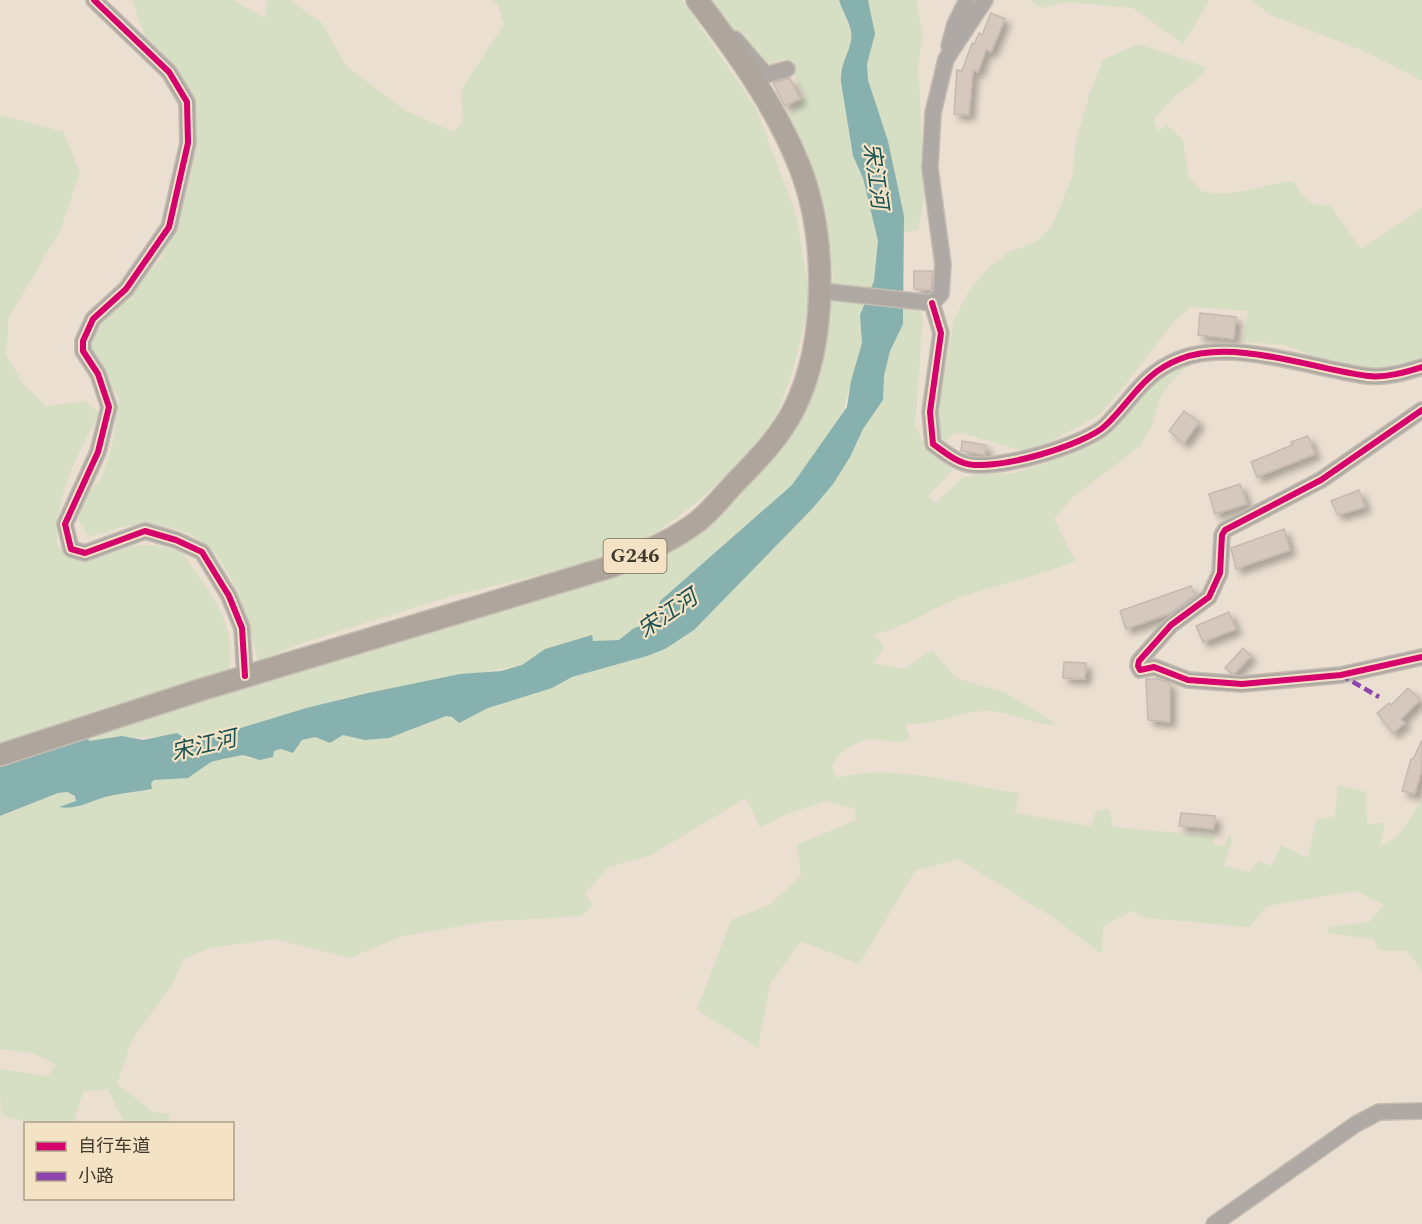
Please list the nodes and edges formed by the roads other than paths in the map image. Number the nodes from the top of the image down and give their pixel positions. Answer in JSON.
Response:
{"nodes":[{"id":1,"x":94,"y":0,"type":"edge"},
{"id":2,"x":697,"y":0,"type":"edge"},
{"id":3,"x":967,"y":0,"type":"edge"},
{"id":4,"x":985,"y":0,"type":"edge"},
{"id":5,"x":722,"y":33,"type":"junction"},
{"id":6,"x":947,"y":55,"type":"junction"},
{"id":7,"x":787,"y":69,"type":"dead end"},
{"id":8,"x":822,"y":291,"type":"junction"},
{"id":9,"x":932,"y":303,"type":"junction"},
{"id":10,"x":1422,"y":367,"type":"edge"},
{"id":11,"x":1422,"y":411,"type":"edge"},
{"id":12,"x":1422,"y":657,"type":"edge"},
{"id":13,"x":245,"y":676,"type":"junction"},
{"id":14,"x":0,"y":755,"type":"edge"},
{"id":15,"x":1422,"y":1111,"type":"edge"},
{"id":16,"x":1214,"y":1224,"type":"edge"}],
"edges":[{"from":1,"to":13,"type":"street"},
{"from":2,"to":5,"type":"highway","number":"G246"},
{"from":3,"to":6,"type":"street"},
{"from":4,"to":6,"type":"street"},
{"from":5,"to":7,"type":"street"},
{"from":5,"to":8,"type":"highway","number":"G246"},
{"from":6,"to":9,"type":"street"},
{"from":8,"to":9,"type":"street"},
{"from":8,"to":13,"type":"highway","number":"G246"},
{"from":9,"to":10,"type":"street"},
{"from":11,"to":12,"type":"street"},
{"from":13,"to":14,"type":"highway","number":"G246"},
{"from":15,"to":16,"type":"street"}]}
